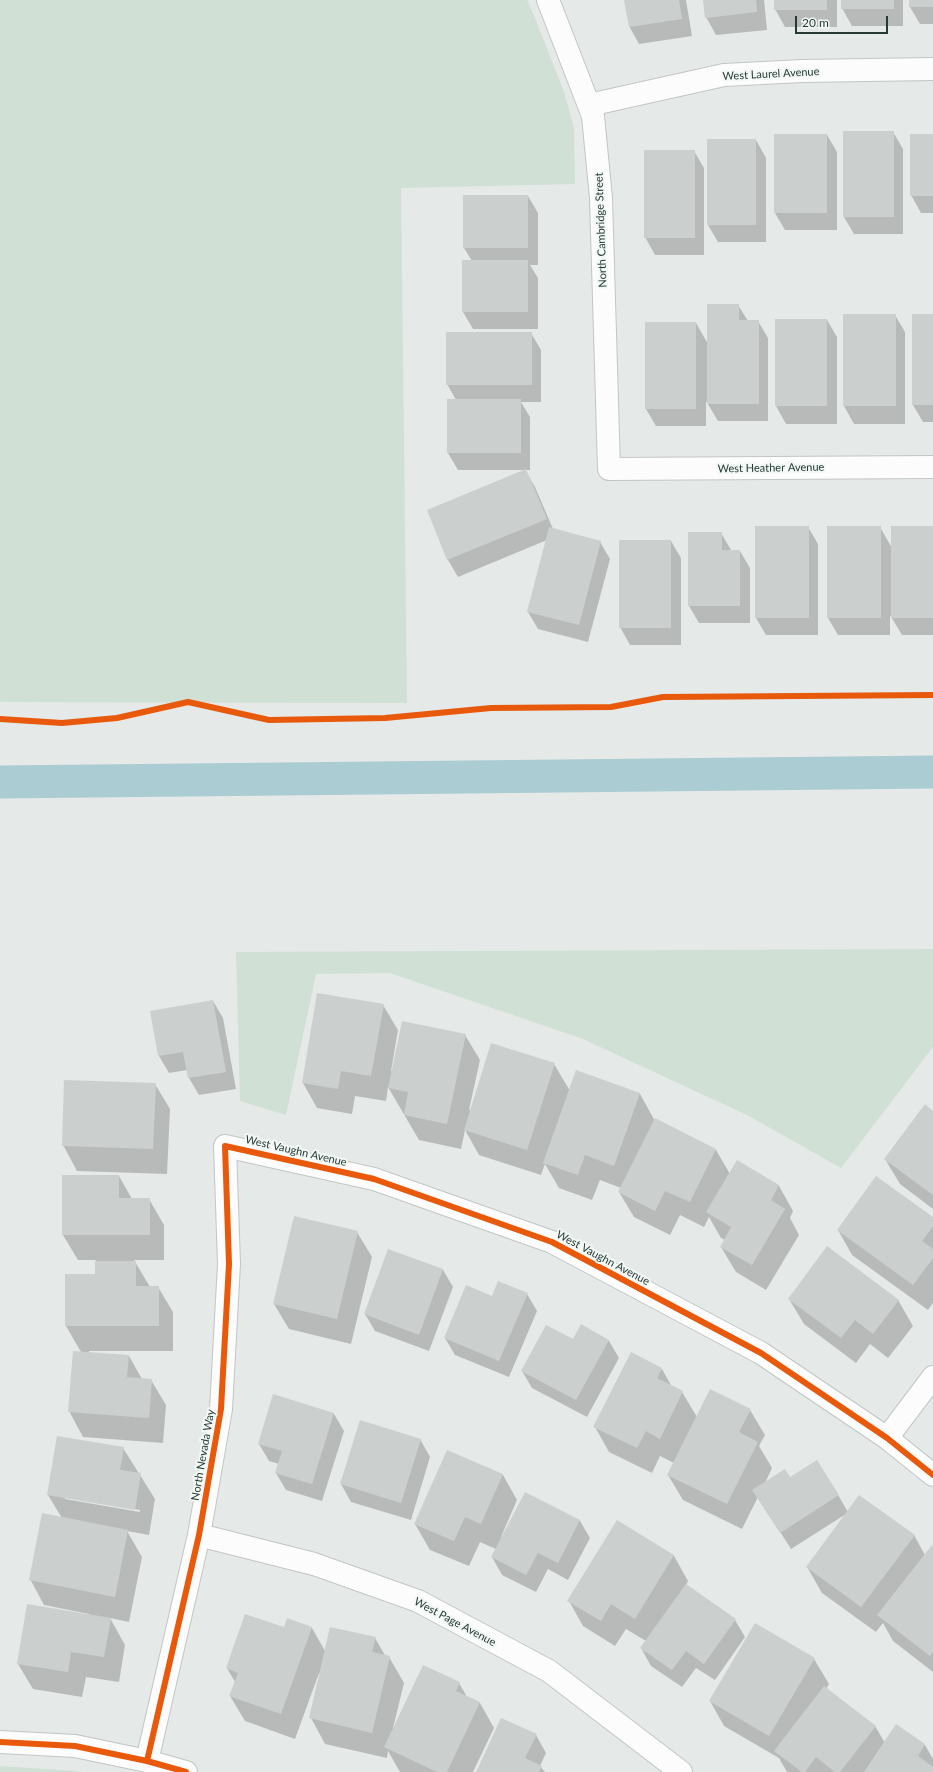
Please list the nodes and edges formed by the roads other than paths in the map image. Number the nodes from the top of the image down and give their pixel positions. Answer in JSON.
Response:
{"nodes":[{"id":1,"x":548,"y":0,"type":"edge"},
{"id":2,"x":933,"y":69,"type":"edge"},
{"id":3,"x":589,"y":105,"type":"junction"},
{"id":4,"x":933,"y":467,"type":"edge"},
{"id":5,"x":609,"y":470,"type":"joint"},
{"id":6,"x":225,"y":1146,"type":"joint"},
{"id":7,"x":933,"y":1377,"type":"edge"},
{"id":8,"x":887,"y":1438,"type":"junction"},
{"id":9,"x":933,"y":1475,"type":"edge"},
{"id":10,"x":199,"y":1535,"type":"junction"},
{"id":11,"x":0,"y":1742,"type":"edge"},
{"id":12,"x":147,"y":1761,"type":"junction"},
{"id":13,"x":186,"y":1772,"type":"edge"},
{"id":14,"x":680,"y":1772,"type":"edge"}],
"edges":[{"from":1,"to":3,"type":"street","name":"North Cambridge Street"},
{"from":2,"to":3,"type":"street","name":"West Laurel Avenue"},
{"from":3,"to":5,"type":"street","name":"North Cambridge Street"},
{"from":4,"to":5,"type":"street","name":"West Heather Avenue"},
{"from":6,"to":8,"type":"street","name":"West Vaughn Avenue"},
{"from":6,"to":10,"type":"street","name":"North Nevada Way"},
{"from":7,"to":8,"type":"street"},
{"from":8,"to":9,"type":"street","name":"West Vaughn Avenue"},
{"from":10,"to":12,"type":"street","name":"North Nevada Way"},
{"from":10,"to":14,"type":"street","name":"West Page Avenue"},
{"from":11,"to":12,"type":"street"},
{"from":12,"to":13,"type":"street"}]}
